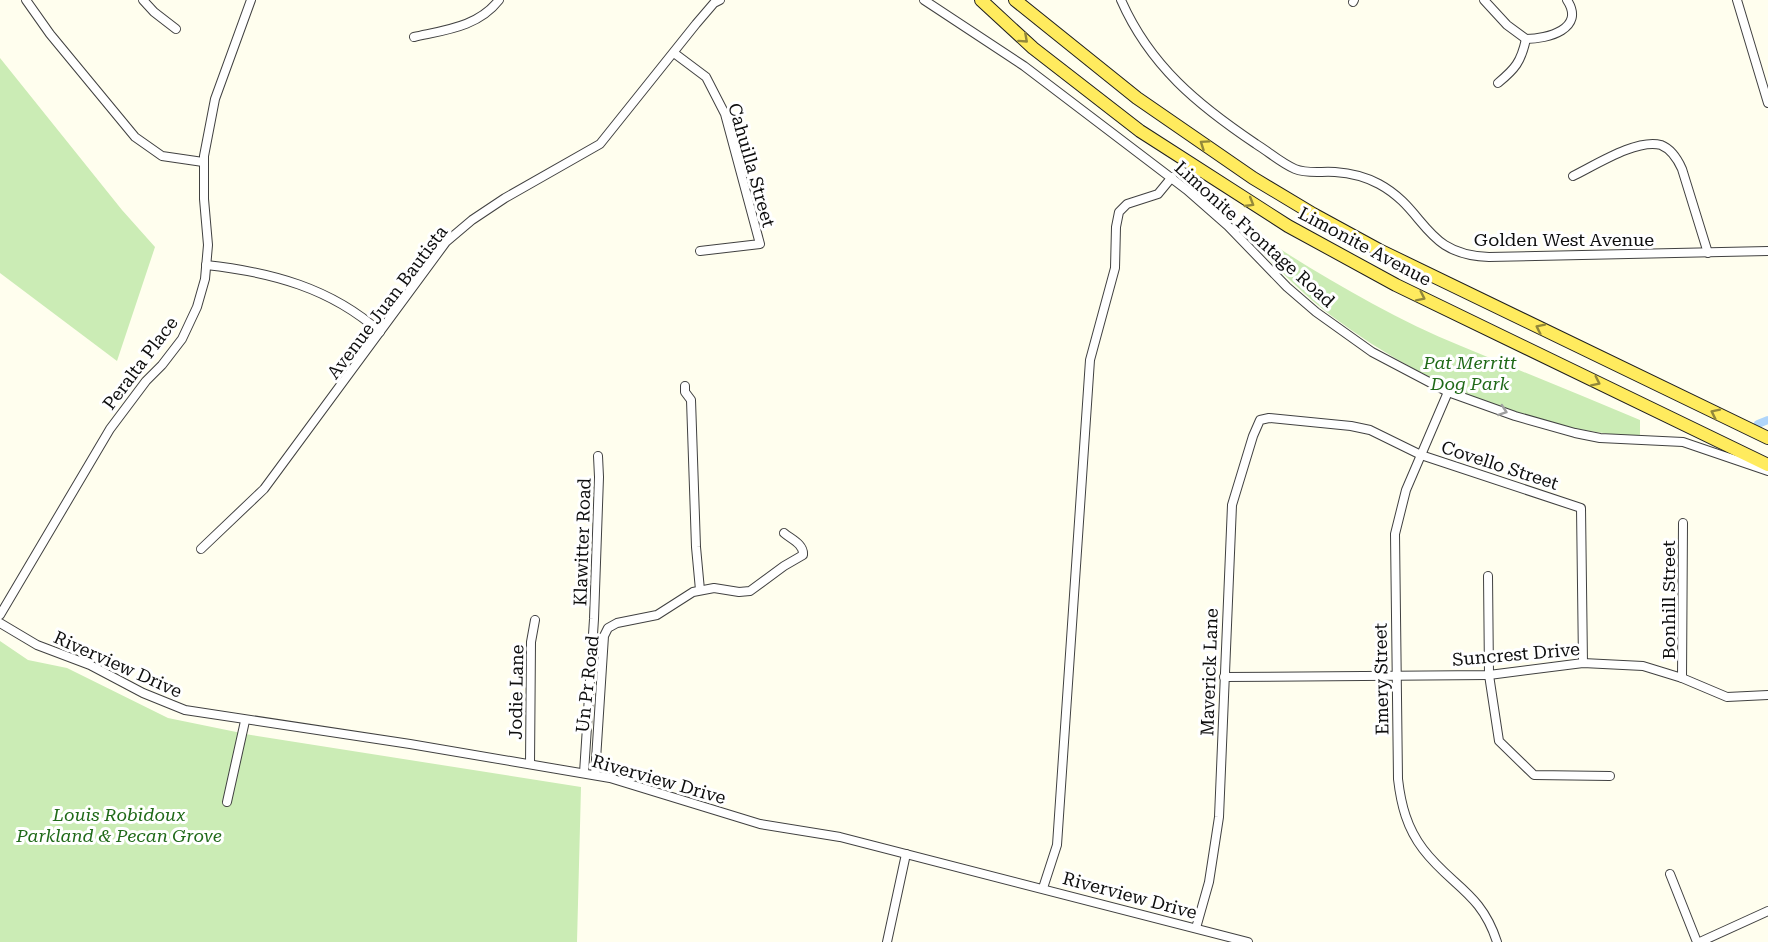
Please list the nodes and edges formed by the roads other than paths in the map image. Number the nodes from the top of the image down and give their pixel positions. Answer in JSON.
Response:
{"nodes":[{"id":1,"x":26,"y":0,"type":"edge"},
{"id":2,"x":143,"y":0,"type":"edge"},
{"id":3,"x":251,"y":0,"type":"edge"},
{"id":4,"x":487,"y":0,"type":"edge"},
{"id":5,"x":720,"y":0,"type":"edge"},
{"id":6,"x":924,"y":0,"type":"edge"},
{"id":7,"x":981,"y":0,"type":"edge"},
{"id":8,"x":1015,"y":0,"type":"edge"},
{"id":9,"x":1121,"y":0,"type":"edge"},
{"id":10,"x":1484,"y":0,"type":"edge"},
{"id":11,"x":1567,"y":0,"type":"edge"},
{"id":12,"x":1737,"y":0,"type":"edge"},
{"id":13,"x":496,"y":3,"type":"edge"},
{"id":14,"x":176,"y":29,"type":"dead end"},
{"id":15,"x":414,"y":37,"type":"dead end"},
{"id":16,"x":1526,"y":39,"type":"junction"},
{"id":17,"x":674,"y":53,"type":"junction"},
{"id":18,"x":1498,"y":83,"type":"dead end"},
{"id":19,"x":1768,"y":103,"type":"edge"},
{"id":20,"x":203,"y":162,"type":"junction"},
{"id":21,"x":1572,"y":176,"type":"dead end"},
{"id":22,"x":1172,"y":177,"type":"junction"},
{"id":23,"x":700,"y":251,"type":"dead end"},
{"id":24,"x":1768,"y":251,"type":"edge"},
{"id":25,"x":1708,"y":253,"type":"junction"},
{"id":26,"x":206,"y":265,"type":"junction"},
{"id":27,"x":380,"y":332,"type":"junction"},
{"id":28,"x":685,"y":386,"type":"dead end"},
{"id":29,"x":1448,"y":392,"type":"junction"},
{"id":30,"x":1260,"y":420,"type":"joint"},
{"id":31,"x":1768,"y":438,"type":"edge"},
{"id":32,"x":1420,"y":455,"type":"junction"},
{"id":33,"x":598,"y":456,"type":"dead end"},
{"id":34,"x":1768,"y":465,"type":"edge"},
{"id":35,"x":1768,"y":471,"type":"edge"},
{"id":36,"x":1683,"y":523,"type":"dead end"},
{"id":37,"x":784,"y":533,"type":"dead end"},
{"id":38,"x":201,"y":549,"type":"dead end"},
{"id":39,"x":1488,"y":576,"type":"dead end"},
{"id":40,"x":700,"y":590,"type":"junction"},
{"id":41,"x":0,"y":615,"type":"edge"},
{"id":42,"x":535,"y":620,"type":"dead end"},
{"id":43,"x":0,"y":622,"type":"edge"},
{"id":44,"x":594,"y":632,"type":"junction"},
{"id":45,"x":606,"y":633,"type":"junction"},
{"id":46,"x":1583,"y":663,"type":"junction"},
{"id":47,"x":1396,"y":675,"type":"junction"},
{"id":48,"x":1489,"y":675,"type":"junction"},
{"id":49,"x":1224,"y":677,"type":"junction"},
{"id":50,"x":1682,"y":678,"type":"junction"},
{"id":51,"x":1768,"y":695,"type":"edge"},
{"id":52,"x":244,"y":721,"type":"junction"},
{"id":53,"x":530,"y":764,"type":"junction"},
{"id":54,"x":584,"y":773,"type":"junction"},
{"id":55,"x":595,"y":775,"type":"junction"},
{"id":56,"x":1610,"y":776,"type":"dead end"},
{"id":57,"x":228,"y":801,"type":"dead end"},
{"id":58,"x":906,"y":854,"type":"junction"},
{"id":59,"x":1670,"y":874,"type":"dead end"},
{"id":60,"x":1043,"y":888,"type":"junction"},
{"id":61,"x":1768,"y":911,"type":"edge"},
{"id":62,"x":1197,"y":928,"type":"junction"},
{"id":63,"x":887,"y":942,"type":"edge"},
{"id":64,"x":1248,"y":942,"type":"edge"},
{"id":65,"x":1497,"y":942,"type":"edge"},
{"id":66,"x":1699,"y":942,"type":"edge"}],
"edges":[{"from":1,"to":20,"type":"street"},
{"from":2,"to":14,"type":"street"},
{"from":3,"to":20,"type":"street","name":"Peralta Place"},
{"from":4,"to":13,"type":"street"},
{"from":5,"to":17,"type":"street","name":"Avenue Juan Bautista"},
{"from":6,"to":22,"type":"street","name":"Limonite Frontage Road"},
{"from":7,"to":34,"type":"main road","name":"Limonite Avenue","one_way":true},
{"from":31,"to":8,"type":"main road","name":"Limonite Avenue","one_way":true},
{"from":9,"to":25,"type":"street","name":"Golden West Avenue"},
{"from":10,"to":16,"type":"street"},
{"from":11,"to":16,"type":"street"},
{"from":12,"to":19,"type":"street"},
{"from":13,"to":15,"type":"street"},
{"from":16,"to":18,"type":"street"},
{"from":17,"to":23,"type":"street","name":"Cahuilla Street"},
{"from":17,"to":27,"type":"street","name":"Avenue Juan Bautista"},
{"from":20,"to":26,"type":"street","name":"Peralta Place"},
{"from":21,"to":25,"type":"street"},
{"from":22,"to":29,"type":"street","name":"Limonite Frontage Road"},
{"from":22,"to":60,"type":"street"},
{"from":24,"to":25,"type":"street","name":"Golden West Avenue"},
{"from":26,"to":27,"type":"street"},
{"from":26,"to":41,"type":"street","name":"Peralta Place"},
{"from":27,"to":38,"type":"street","name":"Avenue Juan Bautista"},
{"from":28,"to":40,"type":"street"},
{"from":29,"to":32,"type":"street","name":"Emery Street"},
{"from":29,"to":35,"type":"street","name":"Limonite Frontage Road","one_way":true},
{"from":30,"to":32,"type":"street","name":"Covello Street"},
{"from":30,"to":49,"type":"street","name":"Maverick Lane"},
{"from":32,"to":46,"type":"street","name":"Covello Street"},
{"from":32,"to":47,"type":"street","name":"Emery Street"},
{"from":33,"to":44,"type":"street","name":"Klawitter Road"},
{"from":36,"to":50,"type":"street","name":"Bonhill Street"},
{"from":37,"to":40,"type":"street","name":"Un Pr Road"},
{"from":39,"to":48,"type":"street"},
{"from":40,"to":45,"type":"street","name":"Un Pr Road"},
{"from":42,"to":53,"type":"street","name":"Jodie Lane"},
{"from":43,"to":52,"type":"street","name":"Riverview Drive"},
{"from":44,"to":45,"type":"street"},
{"from":44,"to":54,"type":"street","name":"Klawitter Road"},
{"from":45,"to":55,"type":"street","name":"Un Pr Road"},
{"from":46,"to":48,"type":"street","name":"Suncrest Drive"},
{"from":46,"to":50,"type":"street","name":"Suncrest Drive"},
{"from":47,"to":48,"type":"street","name":"Suncrest Drive"},
{"from":47,"to":49,"type":"street","name":"Suncrest Drive"},
{"from":47,"to":65,"type":"street","name":"Emery Street"},
{"from":48,"to":56,"type":"street"},
{"from":49,"to":62,"type":"street","name":"Maverick Lane"},
{"from":50,"to":51,"type":"street","name":"Suncrest Drive"},
{"from":52,"to":53,"type":"street","name":"Riverview Drive"},
{"from":52,"to":57,"type":"street"},
{"from":53,"to":54,"type":"street","name":"Riverview Drive"},
{"from":54,"to":55,"type":"street","name":"Riverview Drive"},
{"from":55,"to":58,"type":"street","name":"Riverview Drive"},
{"from":58,"to":60,"type":"street","name":"Riverview Drive"},
{"from":58,"to":63,"type":"street"},
{"from":59,"to":66,"type":"street"},
{"from":60,"to":62,"type":"street","name":"Riverview Drive"},
{"from":61,"to":66,"type":"street"},
{"from":62,"to":64,"type":"street","name":"Riverview Drive"}]}
